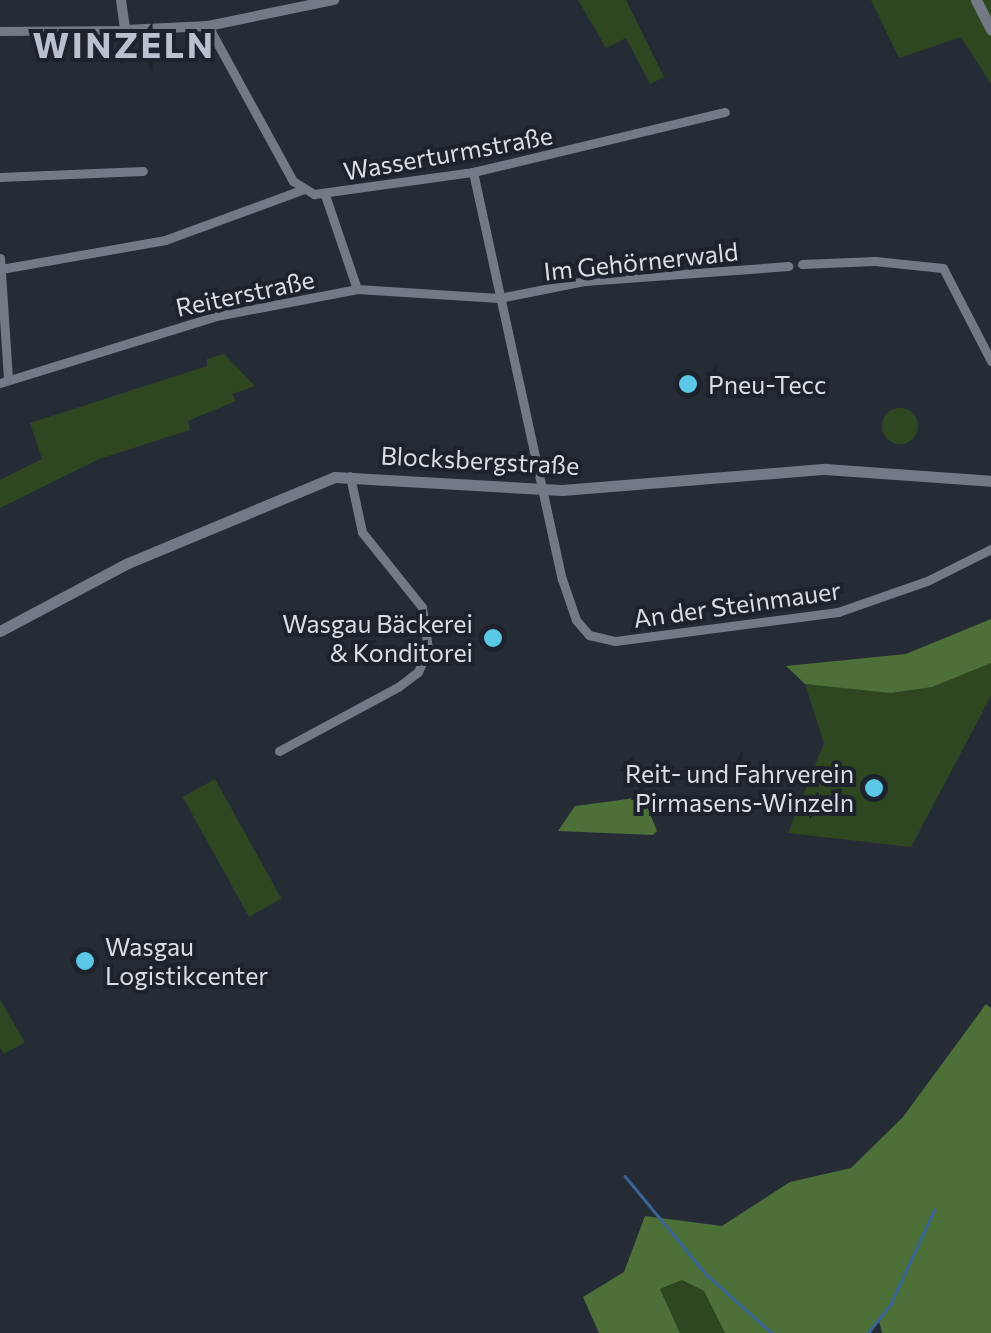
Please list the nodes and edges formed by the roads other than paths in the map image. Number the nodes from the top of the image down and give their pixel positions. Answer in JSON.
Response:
{"nodes":[{"id":1,"x":121,"y":0,"type":"edge"},
{"id":2,"x":334,"y":0,"type":"edge"},
{"id":3,"x":976,"y":0,"type":"edge"},
{"id":4,"x":281,"y":6,"type":"edge"},
{"id":5,"x":208,"y":26,"type":"junction"},
{"id":6,"x":991,"y":29,"type":"edge"},
{"id":7,"x":126,"y":30,"type":"junction"},
{"id":8,"x":0,"y":31,"type":"edge"},
{"id":9,"x":726,"y":112,"type":"dead end"},
{"id":10,"x":144,"y":170,"type":"dead end"},
{"id":11,"x":474,"y":172,"type":"junction"},
{"id":12,"x":0,"y":177,"type":"edge"},
{"id":13,"x":302,"y":190,"type":"junction"},
{"id":14,"x":325,"y":195,"type":"junction"},
{"id":15,"x":0,"y":258,"type":"edge"},
{"id":16,"x":802,"y":264,"type":"dead end"},
{"id":17,"x":788,"y":266,"type":"dead end"},
{"id":18,"x":0,"y":269,"type":"edge"},
{"id":19,"x":357,"y":290,"type":"junction"},
{"id":20,"x":498,"y":298,"type":"junction"},
{"id":21,"x":991,"y":361,"type":"edge"},
{"id":22,"x":4,"y":381,"type":"edge"},
{"id":23,"x":350,"y":476,"type":"junction"},
{"id":24,"x":991,"y":481,"type":"edge"},
{"id":25,"x":543,"y":489,"type":"junction"},
{"id":26,"x":991,"y":549,"type":"edge"},
{"id":27,"x":0,"y":631,"type":"edge"},
{"id":28,"x":279,"y":751,"type":"dead end"}],
"edges":[{"from":1,"to":7,"type":"street"},
{"from":2,"to":4,"type":"street"},
{"from":3,"to":6,"type":"main road"},
{"from":4,"to":5,"type":"street"},
{"from":5,"to":7,"type":"street"},
{"from":5,"to":13,"type":"street"},
{"from":7,"to":8,"type":"street"},
{"from":9,"to":11,"type":"street","name":"Wasserturmstraße"},
{"from":10,"to":12,"type":"street"},
{"from":11,"to":14,"type":"street","name":"Wasserturmstraße"},
{"from":11,"to":20,"type":"street"},
{"from":13,"to":14,"type":"street","name":"Wasserturmstraße"},
{"from":13,"to":18,"type":"street"},
{"from":14,"to":19,"type":"street"},
{"from":15,"to":18,"type":"street"},
{"from":16,"to":21,"type":"street"},
{"from":17,"to":20,"type":"street","name":"Im Gehörnerwald"},
{"from":18,"to":22,"type":"street"},
{"from":19,"to":20,"type":"street","name":"Reiterstraße"},
{"from":19,"to":22,"type":"street","name":"Reiterstraße"},
{"from":20,"to":25,"type":"street"},
{"from":23,"to":25,"type":"main road","name":"Blocksbergstraße"},
{"from":23,"to":27,"type":"main road","name":"Blocksbergstraße"},
{"from":23,"to":28,"type":"street"},
{"from":24,"to":25,"type":"main road","name":"Blocksbergstraße"},
{"from":25,"to":26,"type":"street","name":"An der Steinmauer"}]}
